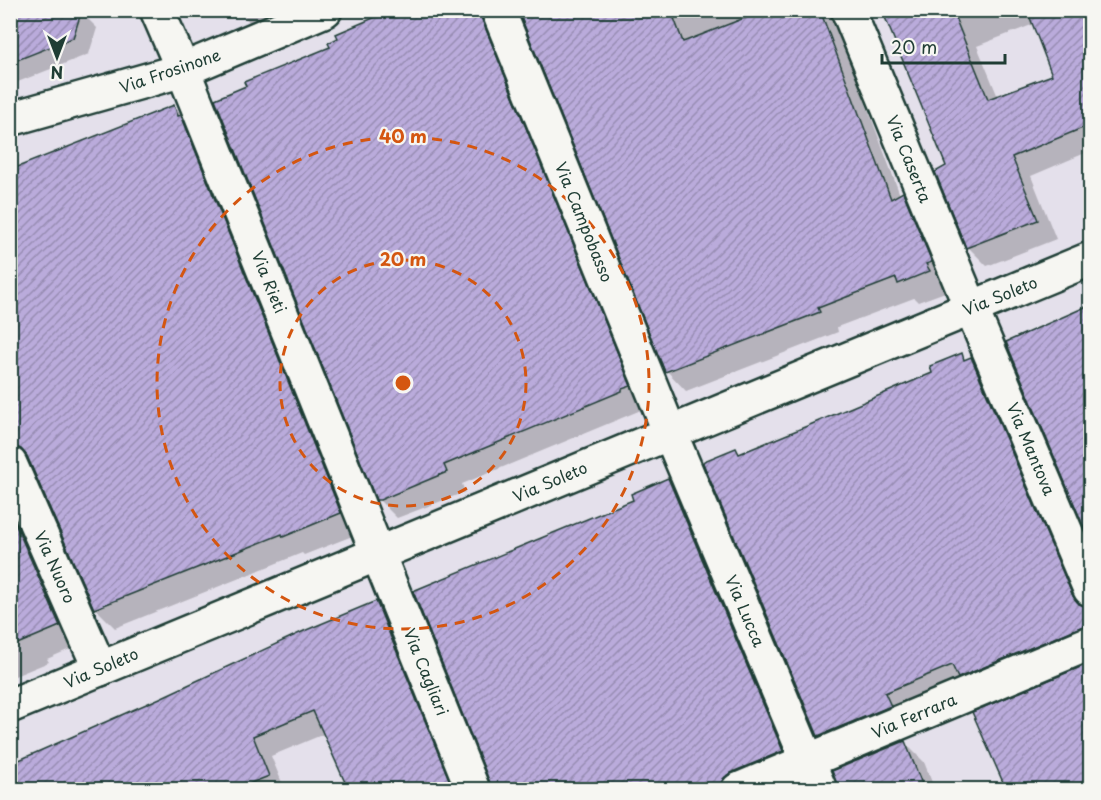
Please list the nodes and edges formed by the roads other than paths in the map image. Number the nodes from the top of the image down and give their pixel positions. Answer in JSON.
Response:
{"nodes":[{"id":1,"x":157,"y":10,"type":"edge"},
{"id":2,"x":325,"y":10,"type":"edge"},
{"id":3,"x":498,"y":10,"type":"edge"},
{"id":4,"x":848,"y":10,"type":"edge"},
{"id":5,"x":183,"y":70,"type":"junction"},
{"id":6,"x":10,"y":119,"type":"edge"},
{"id":7,"x":1090,"y":259,"type":"edge"},
{"id":8,"x":971,"y":308,"type":"junction"},
{"id":9,"x":670,"y":433,"type":"junction"},
{"id":10,"x":10,"y":464,"type":"edge"},
{"id":11,"x":379,"y":554,"type":"junction"},
{"id":12,"x":1090,"y":589,"type":"edge"},
{"id":13,"x":1090,"y":643,"type":"edge"},
{"id":14,"x":99,"y":669,"type":"junction"},
{"id":15,"x":10,"y":706,"type":"edge"},
{"id":16,"x":814,"y":775,"type":"edge"},
{"id":17,"x":473,"y":789,"type":"edge"},
{"id":18,"x":738,"y":789,"type":"edge"}],
"edges":[{"from":1,"to":5,"type":"street","name":"Via Rieti"},
{"from":2,"to":5,"type":"street","name":"Via Frosinone"},
{"from":3,"to":9,"type":"street","name":"Via Campobasso"},
{"from":4,"to":8,"type":"street","name":"Via Caserta"},
{"from":5,"to":6,"type":"street","name":"Via Frosinone"},
{"from":5,"to":11,"type":"street","name":"Via Rieti"},
{"from":7,"to":8,"type":"street","name":"Via Soleto"},
{"from":8,"to":9,"type":"street","name":"Via Soleto"},
{"from":8,"to":12,"type":"street","name":"Via Mantova"},
{"from":9,"to":11,"type":"street","name":"Via Soleto"},
{"from":9,"to":16,"type":"street","name":"Via Lucca"},
{"from":10,"to":14,"type":"street","name":"Via Nuoro"},
{"from":11,"to":14,"type":"street","name":"Via Soleto"},
{"from":11,"to":17,"type":"street","name":"Via Cagliari"},
{"from":13,"to":16,"type":"street","name":"Via Ferrara"},
{"from":14,"to":15,"type":"street","name":"Via Soleto"},
{"from":16,"to":18,"type":"street","name":"Via Ferrara"}]}
